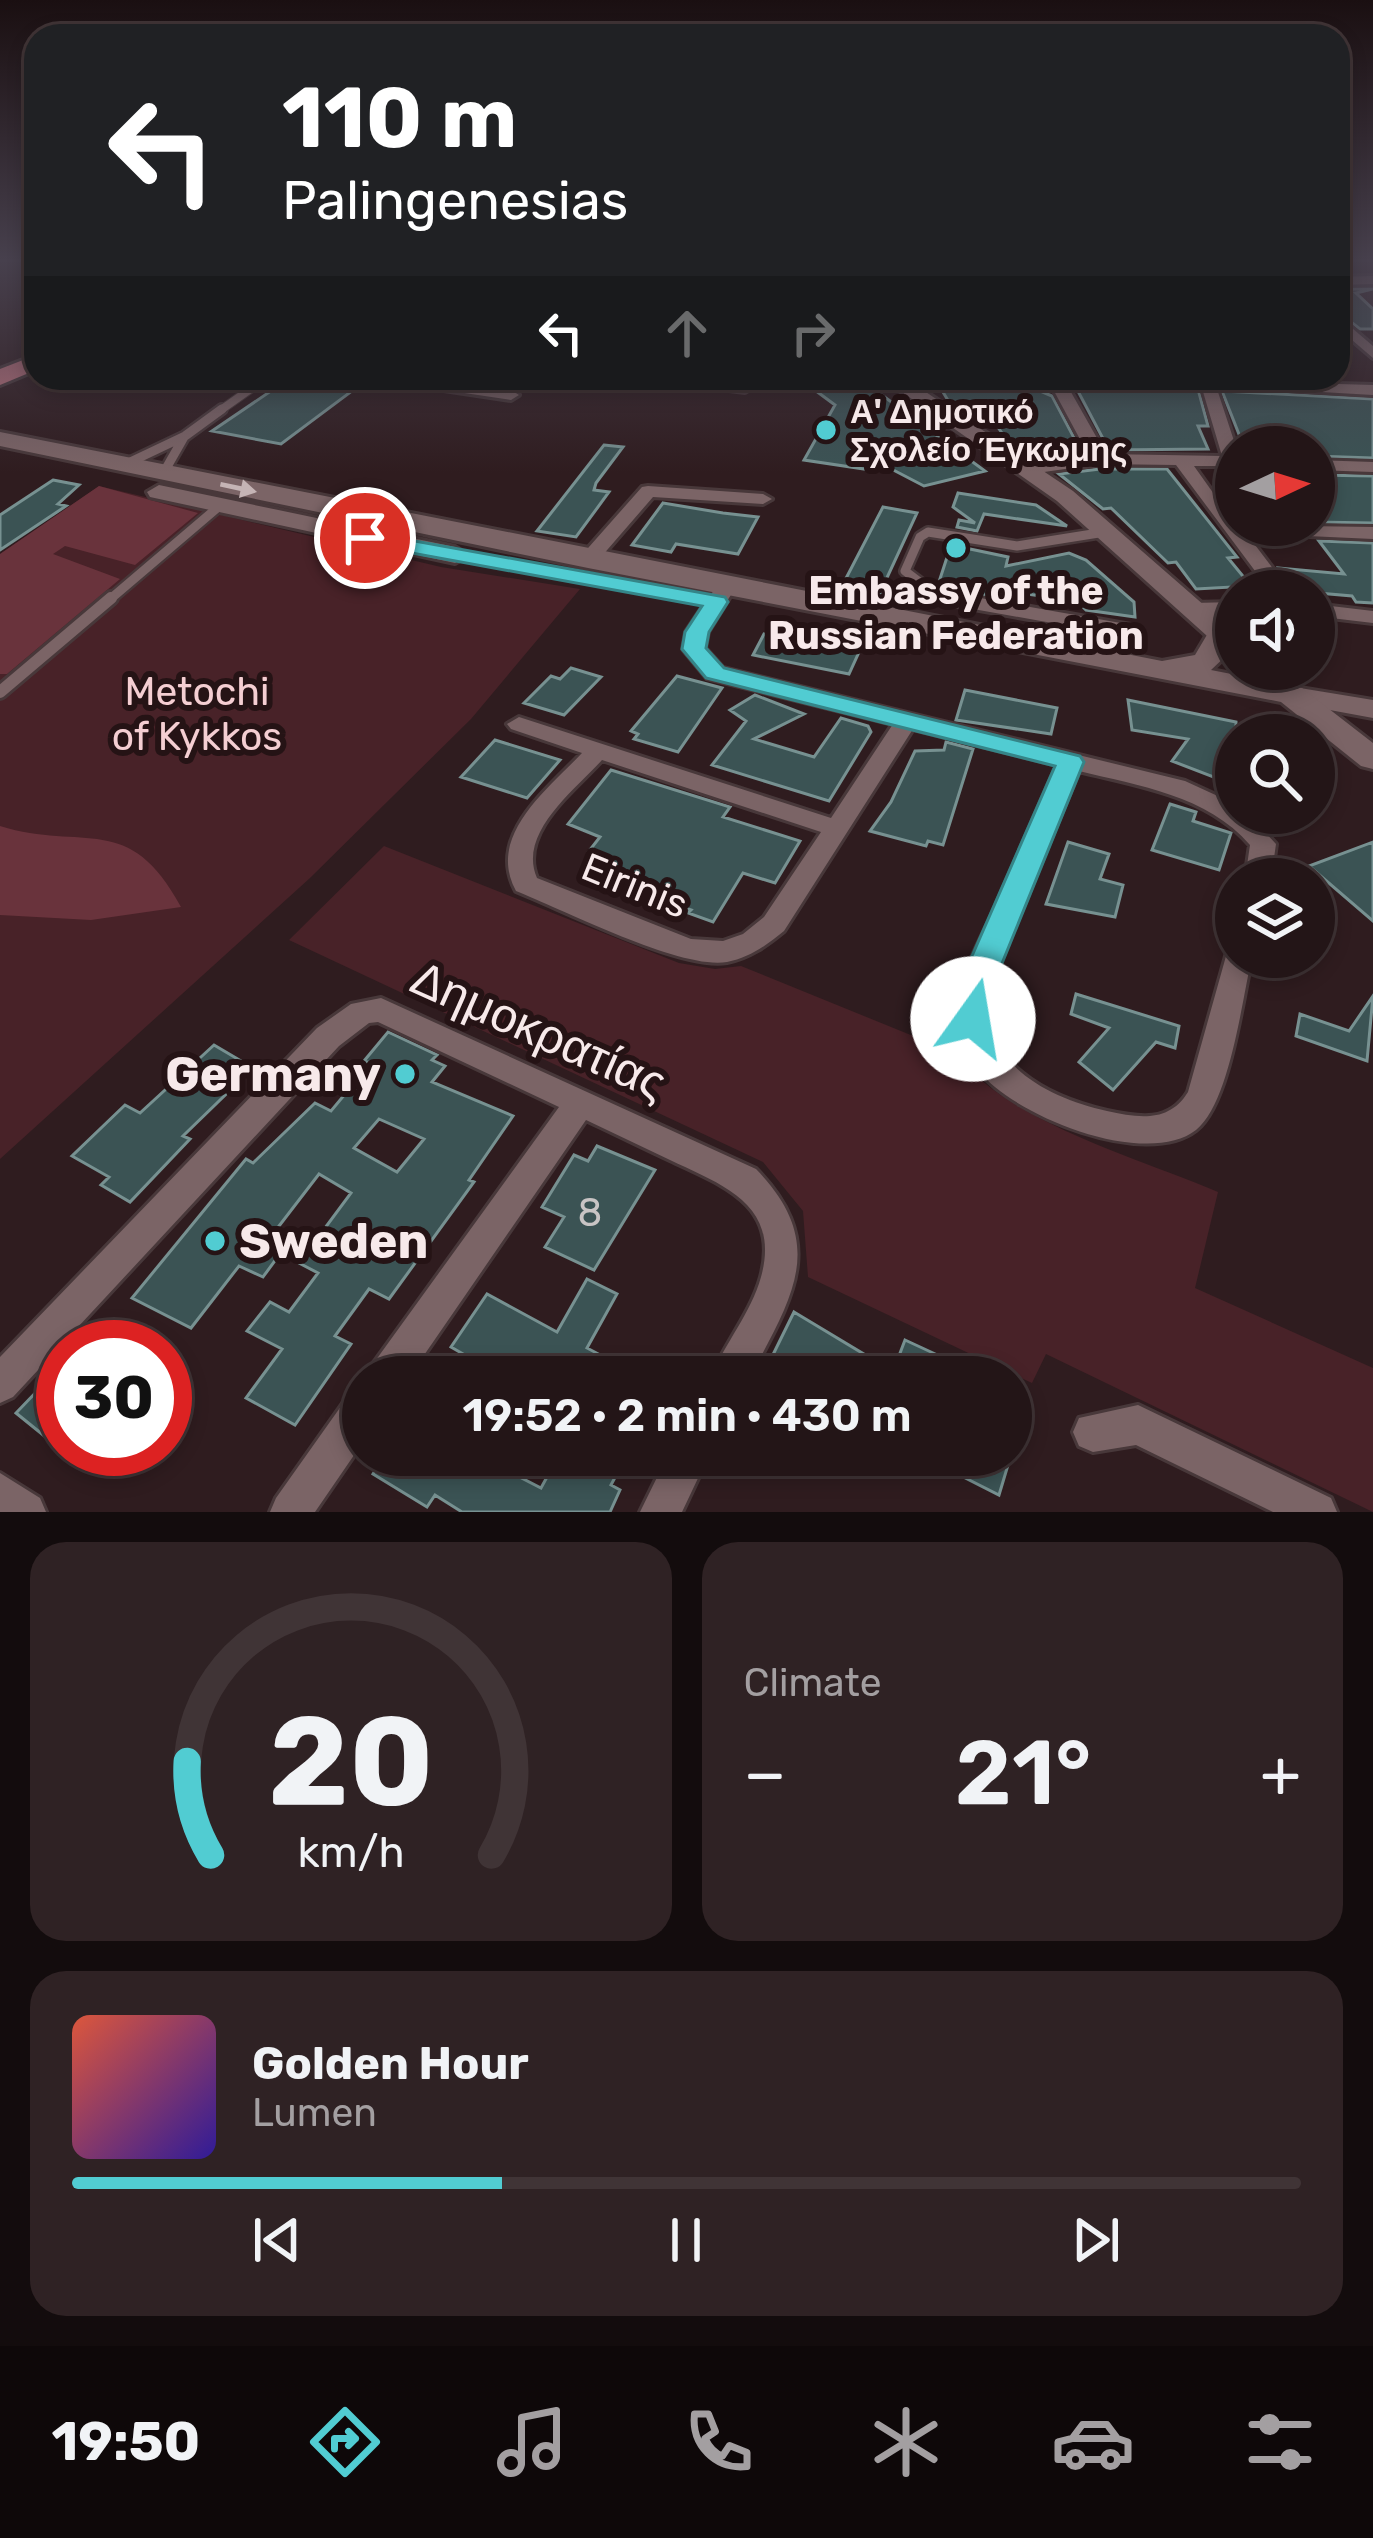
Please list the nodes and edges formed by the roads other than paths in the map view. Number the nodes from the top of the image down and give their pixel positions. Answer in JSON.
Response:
{"nodes":[{"id":1,"x":1350,"y":333,"type":"edge"},
{"id":2,"x":1353,"y":336,"type":"junction"},
{"id":3,"x":1373,"y":336,"type":"edge"},
{"id":4,"x":1373,"y":354,"type":"edge"},
{"id":5,"x":249,"y":390,"type":"edge"},
{"id":6,"x":477,"y":390,"type":"edge"},
{"id":7,"x":910,"y":390,"type":"edge"},
{"id":8,"x":1062,"y":390,"type":"edge"},
{"id":9,"x":1211,"y":390,"type":"edge"},
{"id":10,"x":511,"y":395,"type":"dead end"},
{"id":11,"x":1223,"y":426,"type":"edge"},
{"id":12,"x":185,"y":436,"type":"junction"},
{"id":13,"x":0,"y":439,"type":"edge"},
{"id":14,"x":0,"y":452,"type":"edge"},
{"id":15,"x":1100,"y":459,"type":"junction"},
{"id":16,"x":1181,"y":461,"type":"junction"},
{"id":17,"x":1215,"y":461,"type":"edge"},
{"id":18,"x":125,"y":464,"type":"junction"},
{"id":19,"x":1335,"y":466,"type":"edge"},
{"id":20,"x":1373,"y":467,"type":"edge"},
{"id":21,"x":1029,"y":471,"type":"junction"},
{"id":22,"x":164,"y":472,"type":"junction"},
{"id":23,"x":764,"y":499,"type":"dead end"},
{"id":24,"x":1215,"y":504,"type":"edge"},
{"id":25,"x":217,"y":508,"type":"junction"},
{"id":26,"x":1335,"y":531,"type":"edge"},
{"id":27,"x":1105,"y":532,"type":"junction"},
{"id":28,"x":1373,"y":533,"type":"edge"},
{"id":29,"x":588,"y":560,"type":"junction"},
{"id":30,"x":722,"y":594,"type":"junction"},
{"id":31,"x":1335,"y":612,"type":"edge"},
{"id":32,"x":1373,"y":617,"type":"edge"},
{"id":33,"x":1215,"y":621,"type":"edge"},
{"id":34,"x":1002,"y":623,"type":"junction"},
{"id":35,"x":1130,"y":631,"type":"dead end"},
{"id":36,"x":1215,"y":655,"type":"edge"},
{"id":37,"x":1153,"y":667,"type":"junction"},
{"id":38,"x":1286,"y":690,"type":"edge"},
{"id":39,"x":0,"y":692,"type":"edge"},
{"id":40,"x":1303,"y":704,"type":"junction"},
{"id":41,"x":1373,"y":709,"type":"edge"},
{"id":42,"x":906,"y":722,"type":"junction"},
{"id":43,"x":1373,"y":723,"type":"edge"},
{"id":44,"x":518,"y":724,"type":"dead end"},
{"id":45,"x":596,"y":752,"type":"junction"},
{"id":46,"x":1373,"y":759,"type":"edge"},
{"id":47,"x":1070,"y":762,"type":"junction"},
{"id":48,"x":835,"y":828,"type":"junction"},
{"id":49,"x":1261,"y":858,"type":"edge"},
{"id":50,"x":1233,"y":978,"type":"edge"},
{"id":51,"x":579,"y":1104,"type":"junction"},
{"id":52,"x":401,"y":1356,"type":"edge"},
{"id":53,"x":740,"y":1356,"type":"edge"},
{"id":54,"x":0,"y":1384,"type":"edge"},
{"id":55,"x":1093,"y":1432,"type":"dead end"},
{"id":56,"x":342,"y":1442,"type":"edge"},
{"id":57,"x":678,"y":1476,"type":"edge"},
{"id":58,"x":0,"y":1492,"type":"edge"},
{"id":59,"x":299,"y":1509,"type":"edge"},
{"id":60,"x":26,"y":1512,"type":"edge"},
{"id":61,"x":660,"y":1512,"type":"edge"},
{"id":62,"x":1317,"y":1512,"type":"edge"}],
"edges":[{"from":1,"to":2,"type":"street"},
{"from":2,"to":3,"type":"street"},
{"from":2,"to":4,"type":"street"},
{"from":5,"to":12,"type":"lane"},
{"from":6,"to":10,"type":"street"},
{"from":7,"to":21,"type":"street"},
{"from":8,"to":15,"type":"street"},
{"from":9,"to":11,"type":"street"},
{"from":12,"to":18,"type":"lane"},
{"from":12,"to":22,"type":"lane"},
{"from":13,"to":18,"type":"main road"},
{"from":14,"to":25,"type":"main road"},
{"from":15,"to":16,"type":"street"},
{"from":15,"to":21,"type":"street"},
{"from":16,"to":17,"type":"street"},
{"from":16,"to":24,"type":"street"},
{"from":18,"to":22,"type":"main road"},
{"from":19,"to":20,"type":"street"},
{"from":21,"to":27,"type":"street"},
{"from":22,"to":29,"type":"main road","one_way":true},
{"from":23,"to":29,"type":"street"},
{"from":25,"to":30,"type":"main road"},
{"from":25,"to":39,"type":"lane"},
{"from":26,"to":28,"type":"street"},
{"from":27,"to":33,"type":"street"},
{"from":27,"to":34,"type":"lane"},
{"from":29,"to":30,"type":"main road"},
{"from":30,"to":34,"type":"main road"},
{"from":30,"to":40,"type":"main road"},
{"from":30,"to":42,"type":"street"},
{"from":31,"to":32,"type":"street"},
{"from":34,"to":35,"type":"lane"},
{"from":34,"to":37,"type":"main road"},
{"from":36,"to":37,"type":"main road"},
{"from":37,"to":40,"type":"main road"},
{"from":38,"to":40,"type":"street"},
{"from":40,"to":41,"type":"street"},
{"from":40,"to":43,"type":"street"},
{"from":40,"to":46,"type":"main road"},
{"from":42,"to":47,"type":"street"},
{"from":42,"to":48,"type":"street","name":"Eirinis"},
{"from":44,"to":45,"type":"street"},
{"from":45,"to":48,"type":"street"},
{"from":45,"to":48,"type":"street","name":"Eirinis"},
{"from":47,"to":49,"type":"street"},
{"from":47,"to":50,"type":"street"},
{"from":51,"to":52,"type":"street"},
{"from":51,"to":53,"type":"street","name":"Δημοκρατίας"},
{"from":51,"to":54,"type":"street","name":"Δημοκρατίας"},
{"from":55,"to":62,"type":"street"},
{"from":56,"to":59,"type":"street"},
{"from":57,"to":61,"type":"street"},
{"from":58,"to":60,"type":"street"}]}
